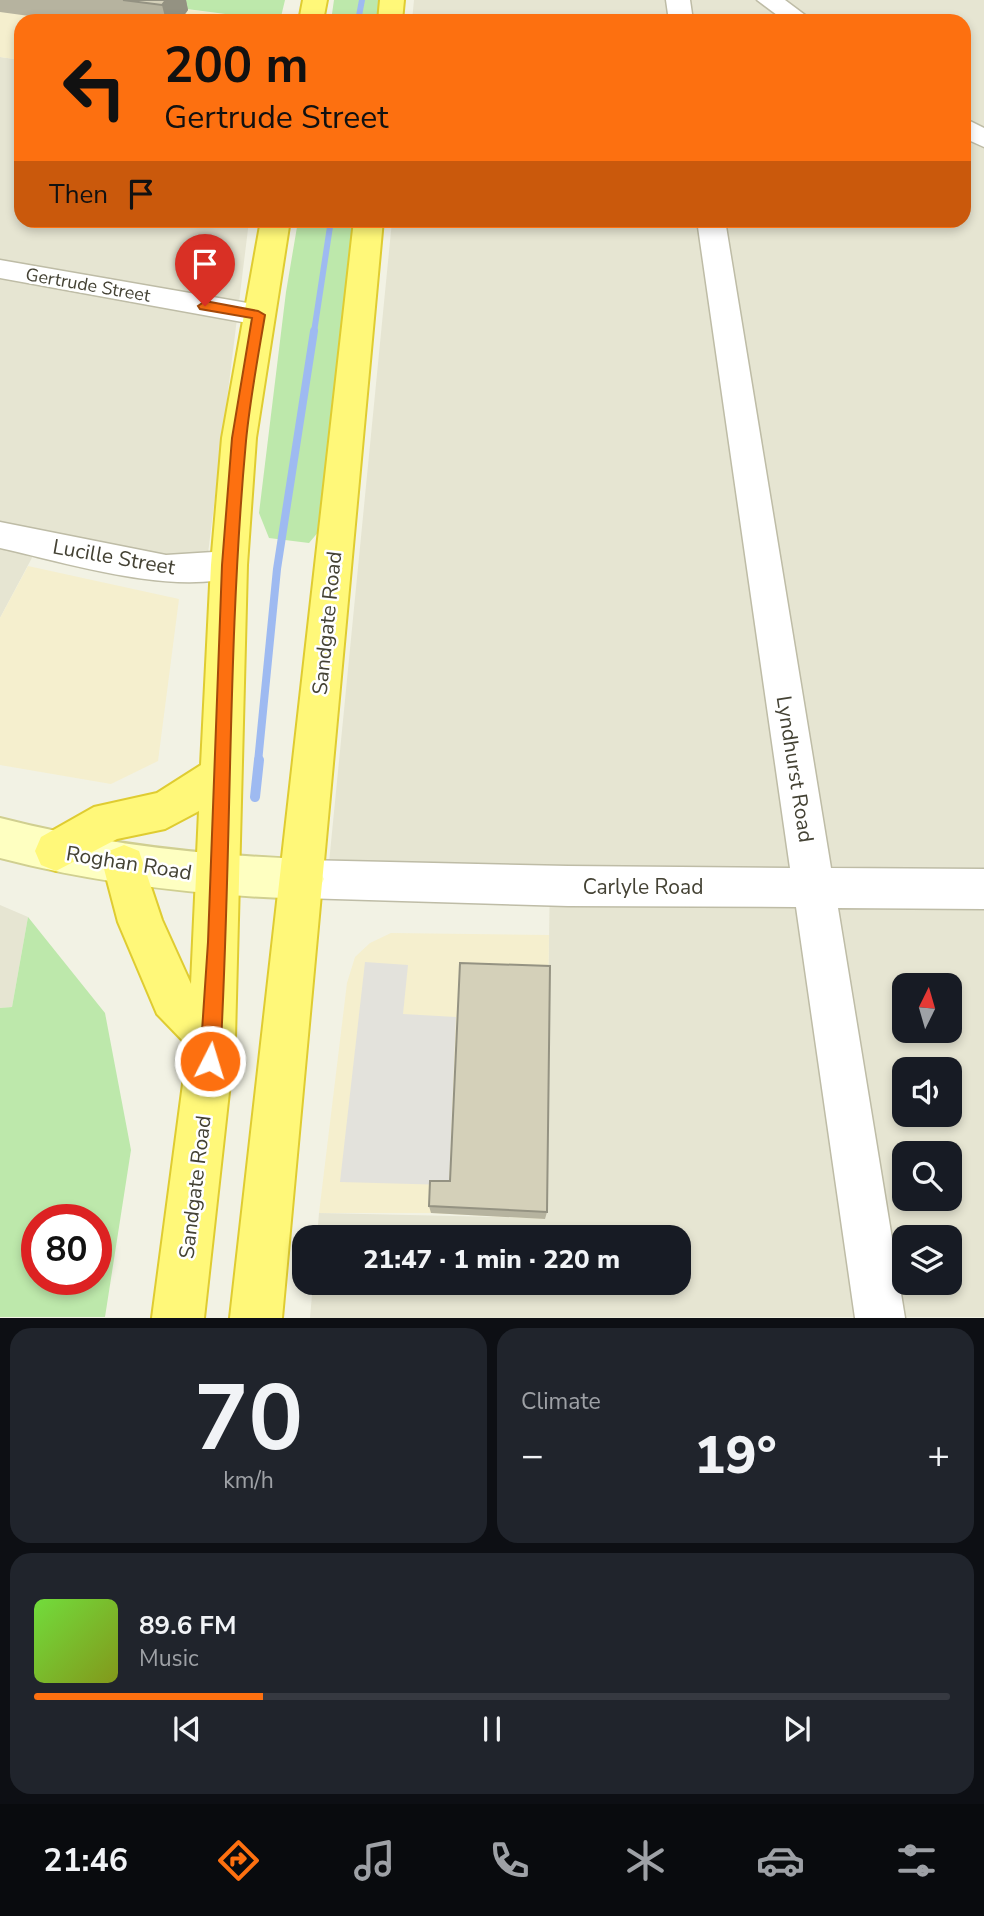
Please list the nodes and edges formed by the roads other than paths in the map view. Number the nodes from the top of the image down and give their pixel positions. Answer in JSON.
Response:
{"nodes":[{"id":1,"x":769,"y":0,"type":"edge"},
{"id":2,"x":790,"y":14,"type":"edge"},
{"id":3,"x":274,"y":228,"type":"edge"},
{"id":4,"x":368,"y":228,"type":"edge"},
{"id":5,"x":712,"y":228,"type":"edge"},
{"id":6,"x":0,"y":269,"type":"edge"},
{"id":7,"x":258,"y":315,"type":"junction"},
{"id":8,"x":0,"y":535,"type":"edge"},
{"id":9,"x":229,"y":565,"type":"junction"},
{"id":10,"x":223,"y":774,"type":"junction"},
{"id":11,"x":0,"y":838,"type":"edge"},
{"id":12,"x":56,"y":851,"type":"junction"},
{"id":13,"x":124,"y":865,"type":"junction"},
{"id":14,"x":219,"y":876,"type":"junction"},
{"id":15,"x":302,"y":879,"type":"junction"},
{"id":16,"x":814,"y":887,"type":"junction"},
{"id":17,"x":984,"y":889,"type":"edge"},
{"id":18,"x":212,"y":1038,"type":"junction"},
{"id":19,"x":178,"y":1318,"type":"edge"},
{"id":20,"x":256,"y":1318,"type":"edge"},
{"id":21,"x":880,"y":1318,"type":"edge"}],
"edges":[{"from":1,"to":2,"type":"street"},
{"from":3,"to":7,"type":"highway","name":"Sandgate Road"},
{"from":4,"to":15,"type":"highway","name":"Sandgate Road"},
{"from":5,"to":16,"type":"street","name":"Lyndhurst Road"},
{"from":6,"to":7,"type":"street","name":"Gertrude Street"},
{"from":7,"to":9,"type":"highway","name":"Sandgate Road"},
{"from":8,"to":9,"type":"street","name":"Lucille Street"},
{"from":9,"to":10,"type":"highway","name":"Sandgate Road"},
{"from":10,"to":12,"type":"highway"},
{"from":10,"to":14,"type":"highway","name":"Sandgate Road"},
{"from":11,"to":12,"type":"main road","name":"Roghan Road"},
{"from":12,"to":13,"type":"main road","name":"Roghan Road"},
{"from":13,"to":14,"type":"main road","name":"Roghan Road"},
{"from":13,"to":18,"type":"highway"},
{"from":14,"to":15,"type":"main road","name":"Roghan Road"},
{"from":14,"to":18,"type":"highway","name":"Sandgate Road"},
{"from":15,"to":16,"type":"street","name":"Carlyle Road"},
{"from":15,"to":20,"type":"highway","name":"Sandgate Road"},
{"from":16,"to":17,"type":"street","name":"Carlyle Road"},
{"from":16,"to":21,"type":"street","name":"Lyndhurst Road"},
{"from":18,"to":19,"type":"highway","name":"Sandgate Road"}]}
